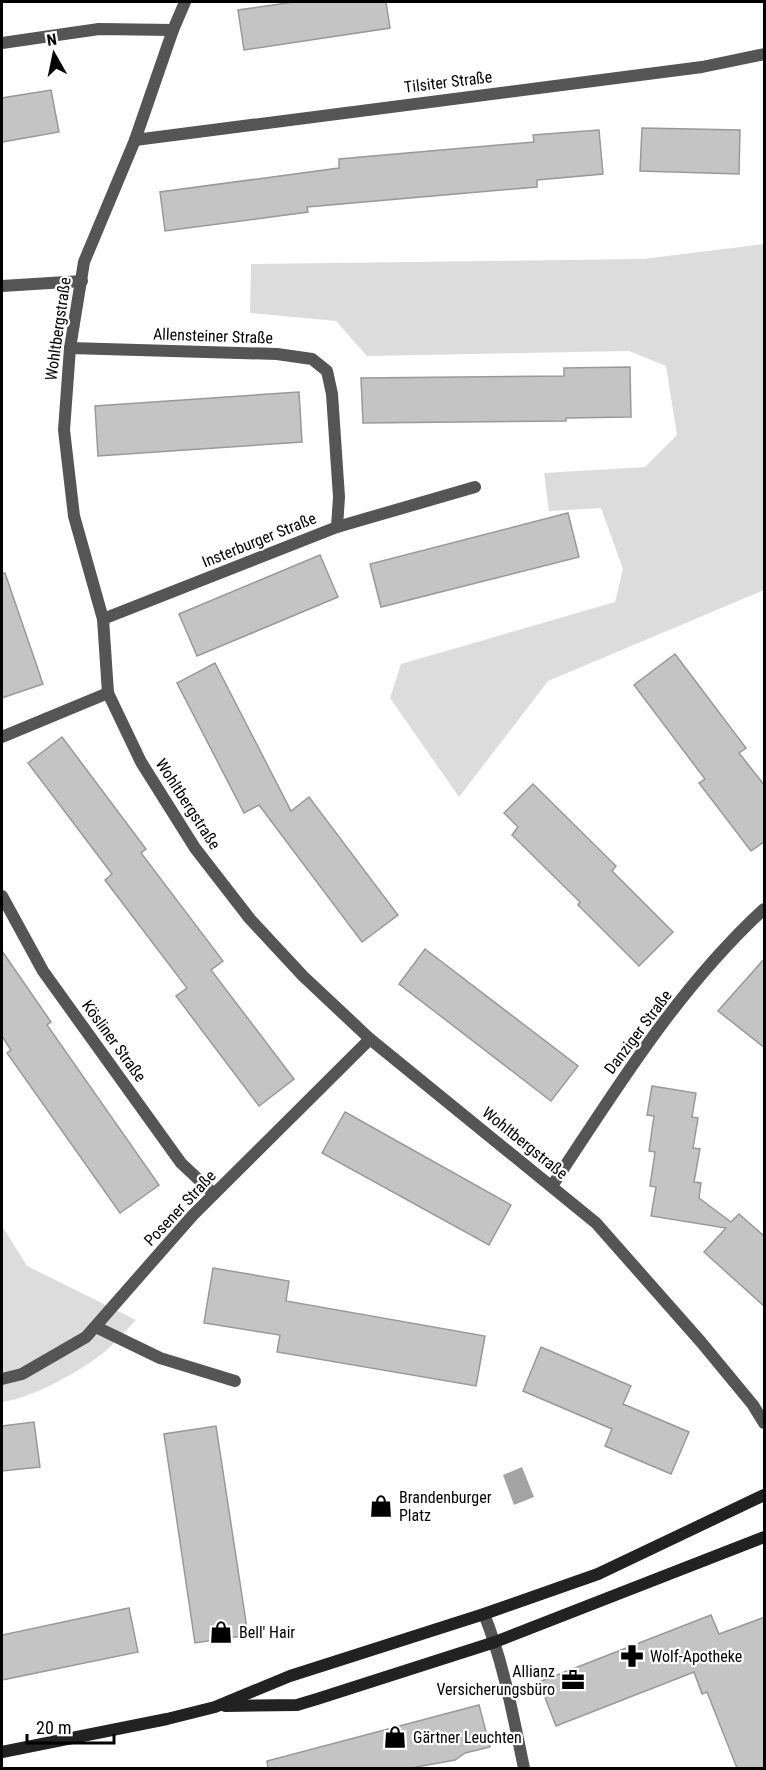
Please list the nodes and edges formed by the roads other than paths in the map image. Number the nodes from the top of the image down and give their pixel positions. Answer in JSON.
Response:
{"nodes":[{"id":1,"x":185,"y":2,"type":"edge"},
{"id":2,"x":173,"y":30,"type":"junction"},
{"id":3,"x":2,"y":43,"type":"edge"},
{"id":4,"x":765,"y":54,"type":"edge"},
{"id":5,"x":135,"y":140,"type":"junction"},
{"id":6,"x":82,"y":281,"type":"junction"},
{"id":7,"x":2,"y":286,"type":"edge"},
{"id":8,"x":70,"y":348,"type":"junction"},
{"id":9,"x":332,"y":394,"type":"joint"},
{"id":10,"x":475,"y":487,"type":"dead end"},
{"id":11,"x":337,"y":526,"type":"junction"},
{"id":12,"x":103,"y":619,"type":"junction"},
{"id":13,"x":108,"y":693,"type":"junction"},
{"id":14,"x":2,"y":737,"type":"edge"},
{"id":15,"x":2,"y":896,"type":"edge"},
{"id":16,"x":765,"y":909,"type":"edge"},
{"id":17,"x":370,"y":1039,"type":"junction"},
{"id":18,"x":552,"y":1186,"type":"junction"},
{"id":19,"x":214,"y":1194,"type":"junction"},
{"id":20,"x":96,"y":1327,"type":"junction"},
{"id":21,"x":2,"y":1380,"type":"edge"},
{"id":22,"x":235,"y":1381,"type":"dead end"},
{"id":23,"x":765,"y":1423,"type":"edge"},
{"id":24,"x":765,"y":1495,"type":"edge"},
{"id":25,"x":765,"y":1538,"type":"edge"},
{"id":26,"x":484,"y":1614,"type":"junction"},
{"id":27,"x":495,"y":1642,"type":"junction"},
{"id":28,"x":214,"y":1707,"type":"junction"},
{"id":29,"x":2,"y":1752,"type":"edge"},
{"id":30,"x":524,"y":1768,"type":"edge"}],
"edges":[{"from":1,"to":2,"type":"street","name":"Wohltbergstraße"},
{"from":2,"to":3,"type":"street"},
{"from":2,"to":5,"type":"street","name":"Wohltbergstraße"},
{"from":4,"to":5,"type":"street","name":"Tilsiter Straße"},
{"from":5,"to":6,"type":"street","name":"Wohltbergstraße"},
{"from":6,"to":7,"type":"street"},
{"from":6,"to":8,"type":"street","name":"Wohltbergstraße"},
{"from":8,"to":9,"type":"street","name":"Allensteiner Straße"},
{"from":8,"to":12,"type":"street","name":"Wohltbergstraße"},
{"from":9,"to":11,"type":"street","name":"Insterburger Straße"},
{"from":10,"to":11,"type":"street"},
{"from":11,"to":12,"type":"street","name":"Insterburger Straße"},
{"from":12,"to":13,"type":"street","name":"Wohltbergstraße"},
{"from":13,"to":14,"type":"street"},
{"from":13,"to":17,"type":"street","name":"Wohltbergstraße"},
{"from":15,"to":19,"type":"street","name":"Kösliner Straße"},
{"from":16,"to":18,"type":"street","name":"Danziger Straße"},
{"from":17,"to":18,"type":"street","name":"Wohltbergstraße"},
{"from":17,"to":19,"type":"street","name":"Posener Straße"},
{"from":18,"to":23,"type":"street","name":"Wohltbergstraße"},
{"from":19,"to":20,"type":"street","name":"Posener Straße"},
{"from":20,"to":21,"type":"street","name":"Posener Straße"},
{"from":20,"to":22,"type":"street"},
{"from":24,"to":26,"type":"street"},
{"from":25,"to":27,"type":"street"},
{"from":26,"to":27,"type":"street"},
{"from":26,"to":28,"type":"street"},
{"from":27,"to":28,"type":"street"},
{"from":27,"to":30,"type":"street"},
{"from":28,"to":29,"type":"street"}]}
